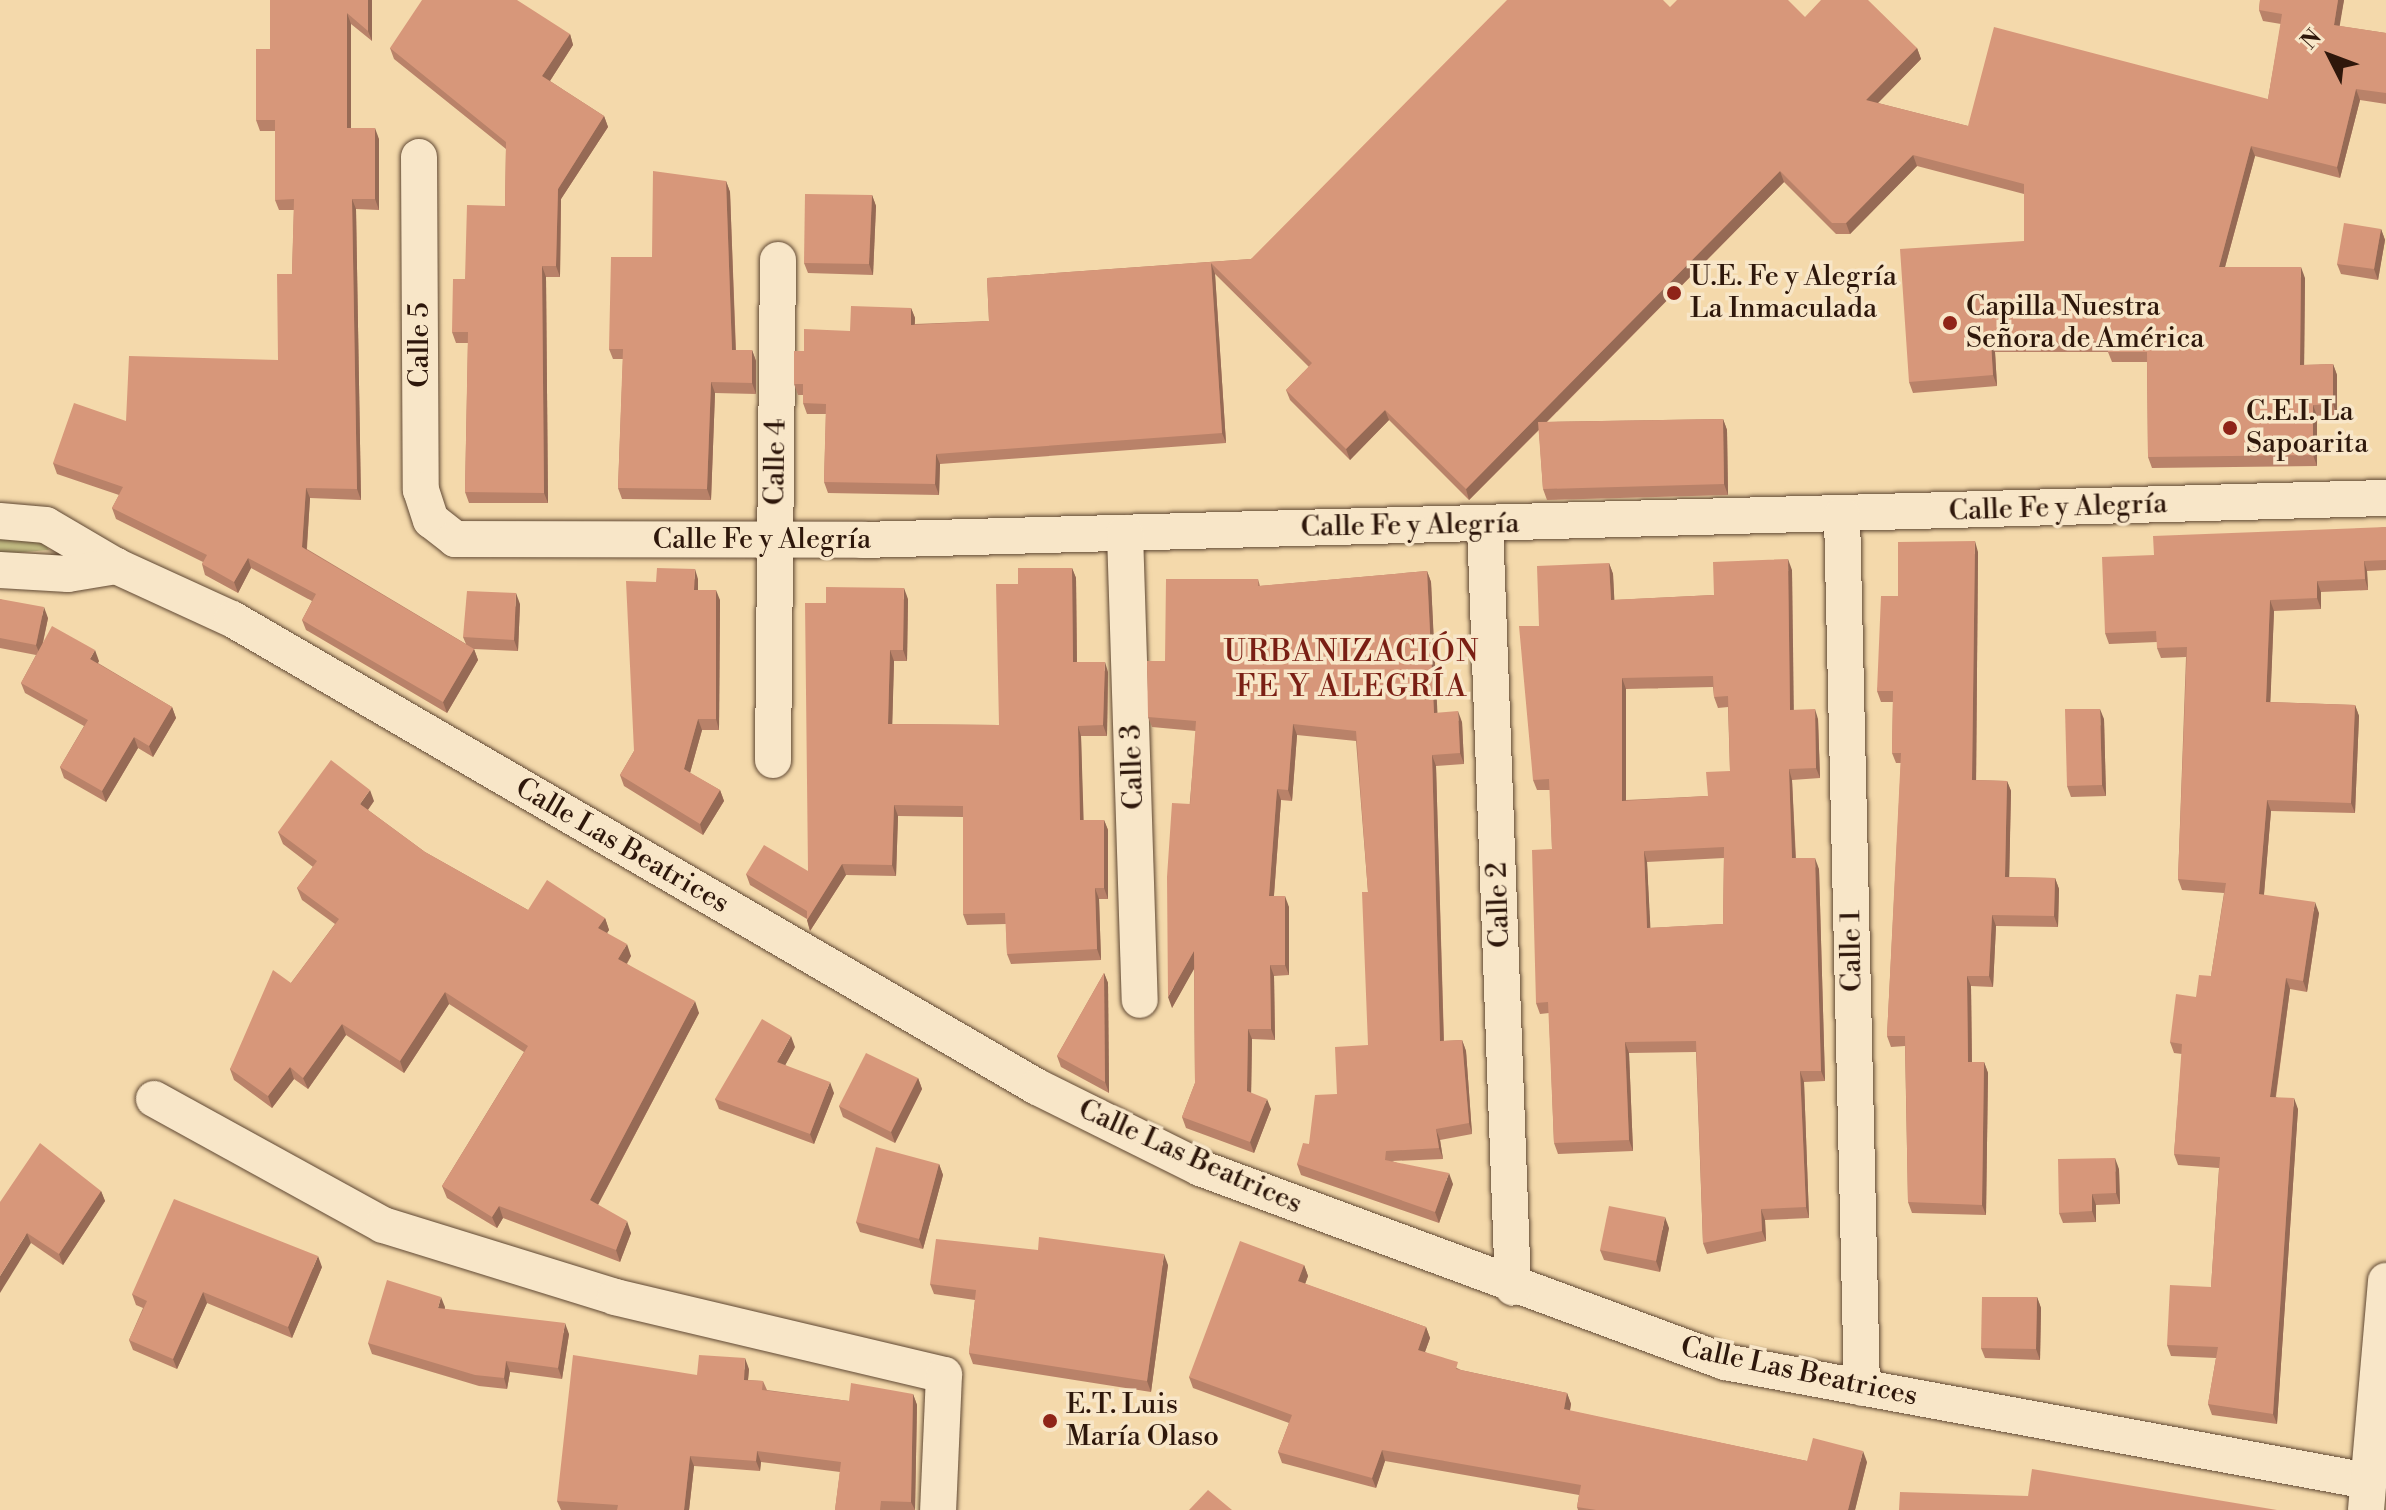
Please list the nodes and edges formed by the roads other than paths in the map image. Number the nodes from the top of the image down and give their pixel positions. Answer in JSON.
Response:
{"nodes":[{"id":1,"x":419,"y":157,"type":"dead end"},
{"id":2,"x":778,"y":260,"type":"dead end"},
{"id":3,"x":2386,"y":498,"type":"edge"},
{"id":4,"x":1842,"y":515,"type":"junction"},
{"id":5,"x":0,"y":521,"type":"edge"},
{"id":6,"x":1485,"y":524,"type":"junction"},
{"id":7,"x":438,"y":527,"type":"joint"},
{"id":8,"x":1125,"y":533,"type":"junction"},
{"id":9,"x":775,"y":541,"type":"junction"},
{"id":10,"x":116,"y":566,"type":"junction"},
{"id":11,"x":0,"y":570,"type":"edge"},
{"id":12,"x":773,"y":760,"type":"dead end"},
{"id":13,"x":1140,"y":1000,"type":"dead end"},
{"id":14,"x":154,"y":1099,"type":"dead end"},
{"id":15,"x":2386,"y":1281,"type":"edge"},
{"id":16,"x":1513,"y":1287,"type":"junction"},
{"id":17,"x":1862,"y":1388,"type":"junction"},
{"id":18,"x":2367,"y":1495,"type":"edge"},
{"id":19,"x":938,"y":1510,"type":"edge"}],
"edges":[{"from":1,"to":7,"type":"street","name":"Calle 5"},
{"from":2,"to":9,"type":"street","name":"Calle 4"},
{"from":3,"to":4,"type":"street","name":"Calle Fe y Alegría"},
{"from":4,"to":6,"type":"street","name":"Calle Fe y Alegría"},
{"from":4,"to":17,"type":"street","name":"Calle 1"},
{"from":5,"to":10,"type":"street","name":"Calle Las Beatrices"},
{"from":6,"to":8,"type":"street","name":"Calle Fe y Alegría"},
{"from":6,"to":16,"type":"street","name":"Calle 2"},
{"from":7,"to":9,"type":"street","name":"Calle Fe y Alegría"},
{"from":8,"to":9,"type":"street","name":"Calle Fe y Alegría"},
{"from":8,"to":13,"type":"street","name":"Calle 3"},
{"from":9,"to":12,"type":"street","name":"Calle 4"},
{"from":10,"to":11,"type":"street"},
{"from":10,"to":16,"type":"street","name":"Calle Las Beatrices"},
{"from":14,"to":19,"type":"street"},
{"from":15,"to":18,"type":"street"},
{"from":16,"to":17,"type":"street","name":"Calle Las Beatrices"},
{"from":17,"to":18,"type":"street","name":"Calle Las Beatrices"}]}
